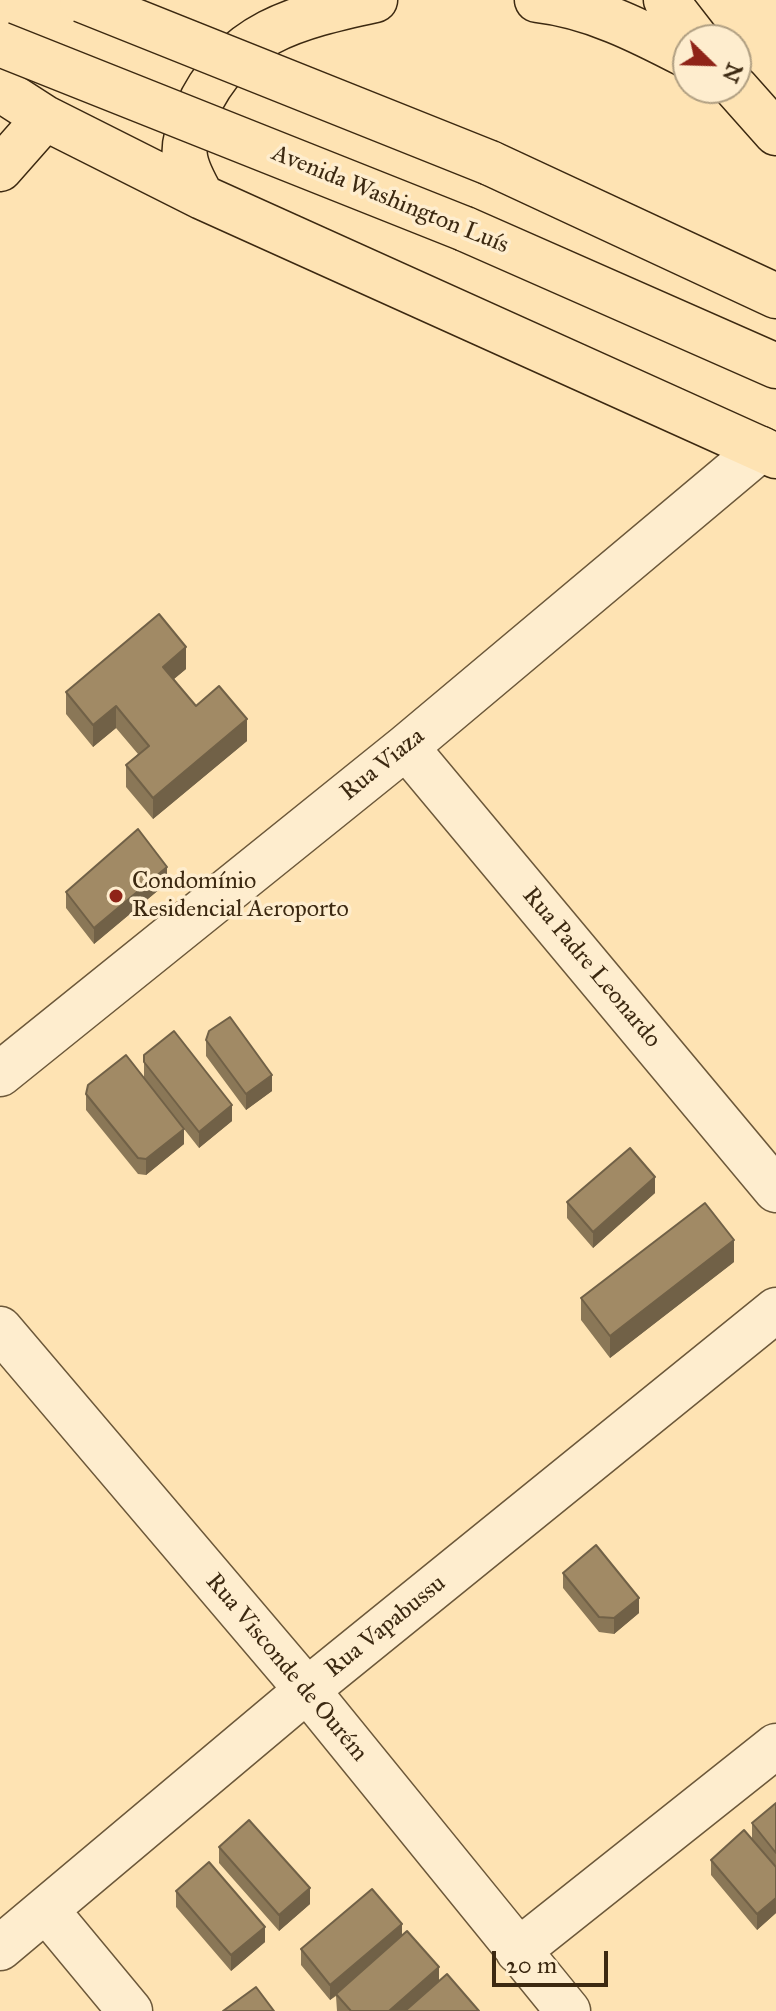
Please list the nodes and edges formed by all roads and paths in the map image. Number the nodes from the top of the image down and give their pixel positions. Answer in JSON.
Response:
{"nodes":[{"id":1,"x":82,"y":0,"type":"edge"},
{"id":2,"x":375,"y":0,"type":"edge"},
{"id":3,"x":537,"y":0,"type":"edge"},
{"id":4,"x":666,"y":0,"type":"edge"},
{"id":5,"x":685,"y":24,"type":"edge"},
{"id":6,"x":0,"y":44,"type":"edge"},
{"id":7,"x":672,"y":48,"type":"edge"},
{"id":8,"x":0,"y":89,"type":"edge"},
{"id":9,"x":750,"y":104,"type":"edge"},
{"id":10,"x":45,"y":118,"type":"junction"},
{"id":11,"x":776,"y":133,"type":"edge"},
{"id":12,"x":0,"y":169,"type":"edge"},
{"id":13,"x":202,"y":197,"type":"junction"},
{"id":14,"x":776,"y":296,"type":"edge"},
{"id":15,"x":776,"y":366,"type":"edge"},
{"id":16,"x":768,"y":453,"type":"edge"},
{"id":17,"x":406,"y":747,"type":"junction"},
{"id":18,"x":0,"y":1074,"type":"edge"},
{"id":19,"x":776,"y":1190,"type":"edge"},
{"id":20,"x":776,"y":1310,"type":"edge"},
{"id":21,"x":0,"y":1329,"type":"edge"},
{"id":22,"x":307,"y":1690,"type":"junction"},
{"id":23,"x":776,"y":1746,"type":"edge"},
{"id":24,"x":47,"y":1911,"type":"junction"},
{"id":25,"x":0,"y":1948,"type":"edge"},
{"id":26,"x":518,"y":1951,"type":"junction"},
{"id":27,"x":130,"y":2011,"type":"edge"},
{"id":28,"x":568,"y":2011,"type":"edge"}],
"edges":[{"from":1,"to":14,"type":"highway","bridge":true},
{"from":2,"to":13,"type":"highway"},
{"from":3,"to":7,"type":"highway"},
{"from":4,"to":5,"type":"highway"},
{"from":6,"to":15,"type":"highway","name":"Avenida Washington Luís","bridge":true},
{"from":8,"to":10,"type":"highway"},
{"from":9,"to":11,"type":"highway"},
{"from":10,"to":12,"type":"highway"},
{"from":10,"to":13,"type":"highway"},
{"from":13,"to":16,"type":"highway"},
{"from":16,"to":17,"type":"street","name":"Rua Viaza"},
{"from":17,"to":18,"type":"street","name":"Rua Viaza"},
{"from":17,"to":19,"type":"street","name":"Rua Padre Leonardo"},
{"from":20,"to":22,"type":"street","name":"Rua Vapabussu"},
{"from":21,"to":22,"type":"street","name":"Rua Visconde de Ourém"},
{"from":22,"to":24,"type":"street","name":"Rua Vapabussu"},
{"from":22,"to":26,"type":"street","name":"Rua Visconde de Ourém"},
{"from":23,"to":26,"type":"street"},
{"from":24,"to":25,"type":"street","name":"Rua Vapabussu"},
{"from":24,"to":27,"type":"street"},
{"from":26,"to":28,"type":"street","name":"Rua Visconde de Ourém"}]}
